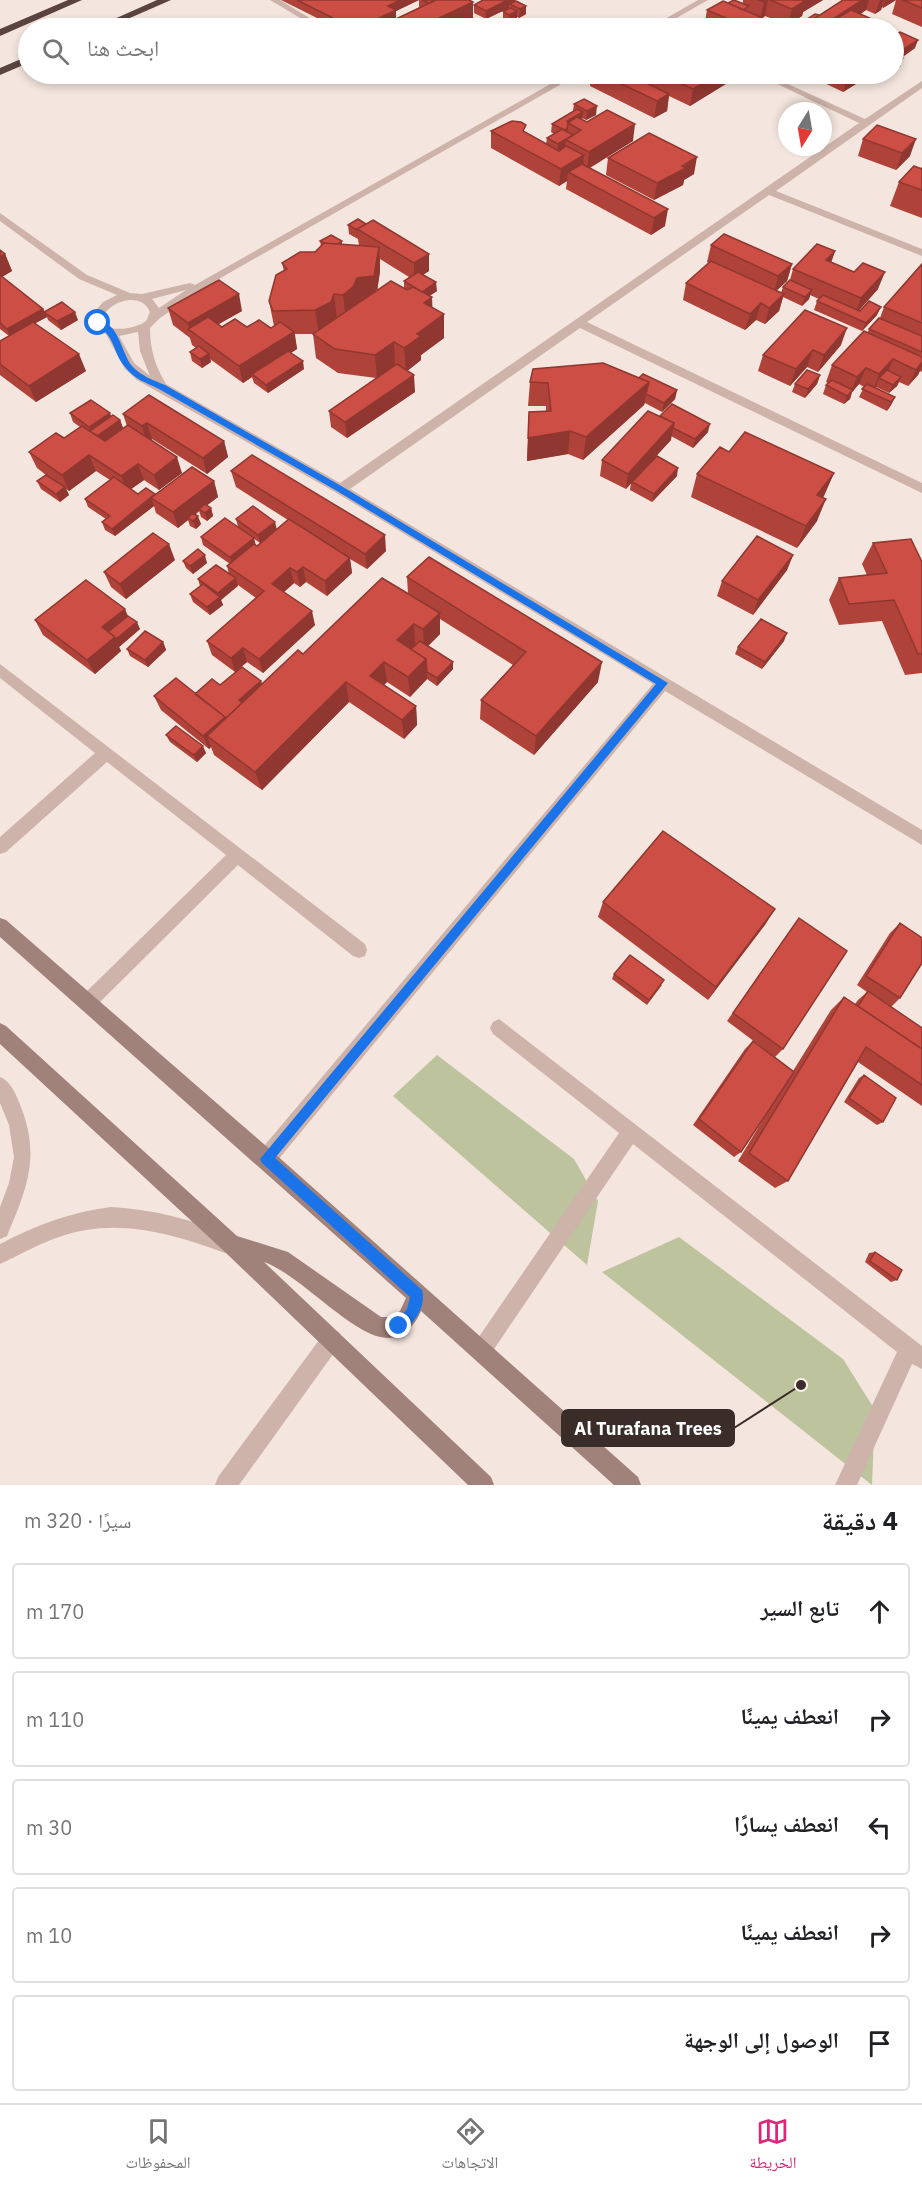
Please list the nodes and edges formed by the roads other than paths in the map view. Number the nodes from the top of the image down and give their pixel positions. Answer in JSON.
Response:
{"nodes":[{"id":1,"x":77,"y":0,"type":"edge"},
{"id":2,"x":166,"y":0,"type":"edge"},
{"id":3,"x":274,"y":0,"type":"edge"},
{"id":4,"x":704,"y":0,"type":"edge"},
{"id":5,"x":35,"y":18,"type":"edge"},
{"id":6,"x":123,"y":18,"type":"edge"},
{"id":7,"x":305,"y":18,"type":"edge"},
{"id":8,"x":674,"y":18,"type":"edge"},
{"id":9,"x":18,"y":25,"type":"edge"},
{"id":10,"x":0,"y":33,"type":"edge"},
{"id":11,"x":18,"y":64,"type":"edge"},
{"id":12,"x":0,"y":72,"type":"edge"},
{"id":13,"x":556,"y":84,"type":"edge"},
{"id":14,"x":782,"y":84,"type":"edge"},
{"id":15,"x":922,"y":84,"type":"edge"},
{"id":16,"x":866,"y":123,"type":"junction"},
{"id":17,"x":768,"y":191,"type":"junction"},
{"id":18,"x":0,"y":216,"type":"edge"},
{"id":19,"x":922,"y":253,"type":"edge"},
{"id":20,"x":83,"y":277,"type":"junction"},
{"id":21,"x":213,"y":278,"type":"junction"},
{"id":22,"x":128,"y":296,"type":"junction"},
{"id":23,"x":141,"y":298,"type":"junction"},
{"id":24,"x":97,"y":301,"type":"junction"},
{"id":25,"x":153,"y":317,"type":"junction"},
{"id":26,"x":579,"y":323,"type":"junction"},
{"id":27,"x":144,"y":327,"type":"junction"},
{"id":28,"x":111,"y":332,"type":"junction"},
{"id":29,"x":162,"y":387,"type":"junction"},
{"id":30,"x":922,"y":488,"type":"edge"},
{"id":31,"x":340,"y":489,"type":"junction"},
{"id":32,"x":0,"y":670,"type":"edge"},
{"id":33,"x":663,"y":683,"type":"junction"},
{"id":34,"x":106,"y":753,"type":"junction"},
{"id":35,"x":922,"y":838,"type":"edge"},
{"id":36,"x":0,"y":847,"type":"edge"},
{"id":37,"x":237,"y":855,"type":"junction"},
{"id":38,"x":0,"y":926,"type":"edge"},
{"id":39,"x":359,"y":950,"type":"dead end"},
{"id":40,"x":87,"y":1003,"type":"junction"},
{"id":41,"x":500,"y":1028,"type":"dead end"},
{"id":42,"x":0,"y":1032,"type":"edge"},
{"id":43,"x":0,"y":1086,"type":"edge"},
{"id":44,"x":631,"y":1131,"type":"junction"},
{"id":45,"x":266,"y":1159,"type":"junction"},
{"id":46,"x":0,"y":1229,"type":"edge"},
{"id":47,"x":232,"y":1245,"type":"junction"},
{"id":48,"x":0,"y":1254,"type":"edge"},
{"id":49,"x":417,"y":1295,"type":"junction"},
{"id":50,"x":332,"y":1339,"type":"junction"},
{"id":51,"x":481,"y":1351,"type":"junction"},
{"id":52,"x":916,"y":1354,"type":"edge"},
{"id":53,"x":226,"y":1485,"type":"edge"},
{"id":54,"x":483,"y":1485,"type":"edge"},
{"id":55,"x":630,"y":1485,"type":"edge"},
{"id":56,"x":846,"y":1485,"type":"edge"}],
"edges":[{"from":1,"to":5,"type":"highway"},
{"from":2,"to":6,"type":"highway"},
{"from":3,"to":7,"type":"street"},
{"from":4,"to":8,"type":"street"},
{"from":9,"to":10,"type":"highway"},
{"from":11,"to":12,"type":"highway"},
{"from":13,"to":21,"type":"street"},
{"from":14,"to":16,"type":"street"},
{"from":15,"to":16,"type":"street"},
{"from":16,"to":17,"type":"street"},
{"from":17,"to":19,"type":"street"},
{"from":17,"to":26,"type":"street"},
{"from":18,"to":20,"type":"street"},
{"from":20,"to":22,"type":"street"},
{"from":20,"to":24,"type":"street"},
{"from":21,"to":23,"type":"street"},
{"from":21,"to":25,"type":"street"},
{"from":22,"to":23,"type":"street"},
{"from":22,"to":24,"type":"street"},
{"from":23,"to":25,"type":"street"},
{"from":24,"to":28,"type":"street"},
{"from":25,"to":27,"type":"street"},
{"from":26,"to":30,"type":"street"},
{"from":26,"to":31,"type":"street"},
{"from":27,"to":28,"type":"street"},
{"from":27,"to":29,"type":"street"},
{"from":28,"to":29,"type":"street"},
{"from":29,"to":31,"type":"street"},
{"from":31,"to":33,"type":"street"},
{"from":32,"to":34,"type":"street"},
{"from":33,"to":35,"type":"street"},
{"from":33,"to":45,"type":"street"},
{"from":34,"to":36,"type":"street"},
{"from":34,"to":37,"type":"street"},
{"from":37,"to":39,"type":"street"},
{"from":37,"to":40,"type":"street"},
{"from":38,"to":40,"type":"main road"},
{"from":40,"to":45,"type":"main road"},
{"from":41,"to":44,"type":"street"},
{"from":42,"to":47,"type":"main road"},
{"from":43,"to":46,"type":"street"},
{"from":44,"to":51,"type":"street"},
{"from":44,"to":52,"type":"street"},
{"from":45,"to":49,"type":"main road"},
{"from":47,"to":48,"type":"street"},
{"from":47,"to":49,"type":"main road"},
{"from":47,"to":50,"type":"main road"},
{"from":49,"to":51,"type":"main road"},
{"from":50,"to":53,"type":"street"},
{"from":50,"to":54,"type":"main road"},
{"from":51,"to":55,"type":"main road"},
{"from":52,"to":56,"type":"street"}]}
